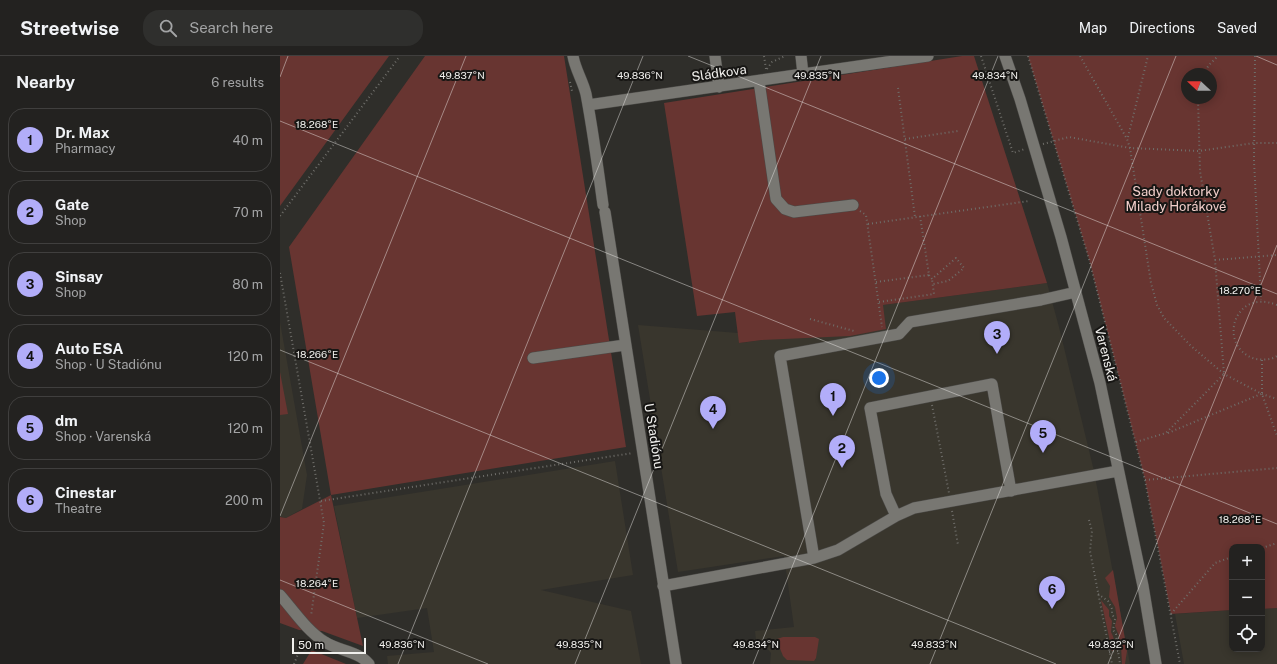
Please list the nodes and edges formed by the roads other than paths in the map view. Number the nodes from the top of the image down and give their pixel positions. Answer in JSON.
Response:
{"nodes":[{"id":1,"x":573,"y":56,"type":"edge"},
{"id":2,"x":715,"y":56,"type":"edge"},
{"id":3,"x":801,"y":56,"type":"edge"},
{"id":4,"x":923,"y":56,"type":"edge"},
{"id":5,"x":1006,"y":56,"type":"edge"},
{"id":6,"x":803,"y":74,"type":"junction"},
{"id":7,"x":759,"y":81,"type":"junction"},
{"id":8,"x":720,"y":87,"type":"junction"},
{"id":9,"x":588,"y":105,"type":"junction"},
{"id":10,"x":853,"y":205,"type":"road end"},
{"id":11,"x":1076,"y":292,"type":"junction"},
{"id":12,"x":625,"y":345,"type":"junction"},
{"id":13,"x":533,"y":358,"type":"dead end"},
{"id":14,"x":1118,"y":472,"type":"junction"},
{"id":15,"x":1011,"y":491,"type":"junction"},
{"id":16,"x":896,"y":516,"type":"junction"},
{"id":17,"x":814,"y":558,"type":"junction"},
{"id":18,"x":663,"y":586,"type":"junction"},
{"id":19,"x":280,"y":595,"type":"edge"},
{"id":20,"x":369,"y":664,"type":"edge"},
{"id":21,"x":676,"y":664,"type":"edge"},
{"id":22,"x":1156,"y":664,"type":"edge"}],
"edges":[{"from":1,"to":9,"type":"street"},
{"from":2,"to":8,"type":"street"},
{"from":3,"to":6,"type":"street"},
{"from":4,"to":6,"type":"street","name":"Sládkova"},
{"from":5,"to":11,"type":"street","name":"Varenská"},
{"from":6,"to":7,"type":"street","name":"Sládkova"},
{"from":7,"to":8,"type":"street","name":"Sládkova"},
{"from":7,"to":10,"type":"street"},
{"from":8,"to":9,"type":"street","name":"Sládkova"},
{"from":9,"to":12,"type":"street","name":"U Stadiónu"},
{"from":11,"to":14,"type":"street","name":"Varenská"},
{"from":11,"to":17,"type":"street"},
{"from":12,"to":13,"type":"street"},
{"from":12,"to":18,"type":"street","name":"U Stadiónu"},
{"from":14,"to":15,"type":"street"},
{"from":14,"to":22,"type":"street","name":"Varenská"},
{"from":15,"to":16,"type":"street"},
{"from":15,"to":16,"type":"street"},
{"from":16,"to":17,"type":"street"},
{"from":17,"to":18,"type":"street"},
{"from":18,"to":21,"type":"street","name":"U Stadiónu"},
{"from":19,"to":20,"type":"street"}]}
